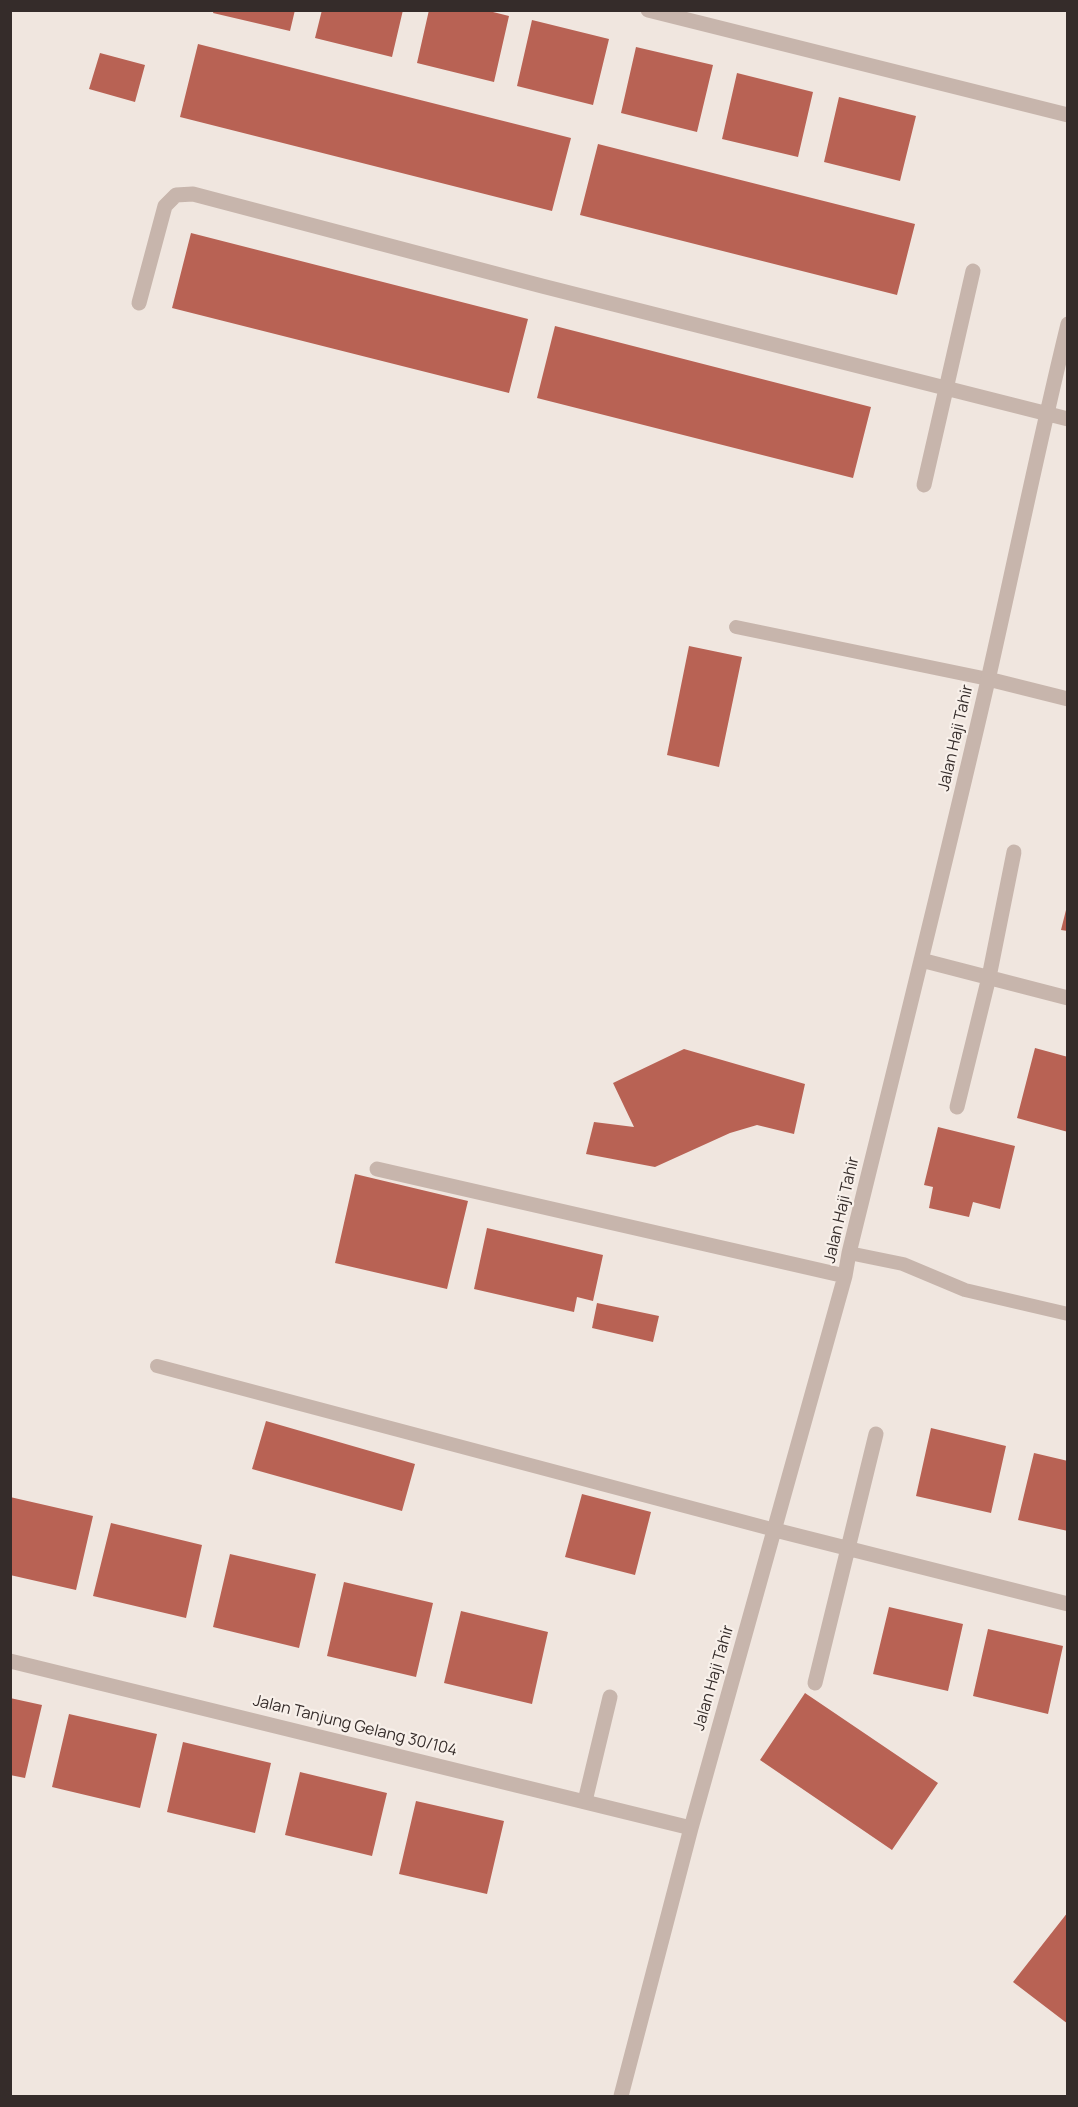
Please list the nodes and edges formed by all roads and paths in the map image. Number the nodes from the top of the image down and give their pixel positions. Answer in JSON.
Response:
{"nodes":[{"id":1,"x":648,"y":10,"type":"edge"},
{"id":2,"x":1068,"y":115,"type":"edge"},
{"id":3,"x":973,"y":271,"type":"dead end"},
{"id":4,"x":139,"y":303,"type":"dead end"},
{"id":5,"x":1068,"y":324,"type":"edge"},
{"id":6,"x":946,"y":388,"type":"junction"},
{"id":7,"x":1046,"y":414,"type":"junction"},
{"id":8,"x":1068,"y":419,"type":"edge"},
{"id":9,"x":924,"y":485,"type":"dead end"},
{"id":10,"x":736,"y":627,"type":"dead end"},
{"id":11,"x":988,"y":680,"type":"junction"},
{"id":12,"x":1068,"y":699,"type":"edge"},
{"id":13,"x":1014,"y":852,"type":"dead end"},
{"id":14,"x":921,"y":960,"type":"junction"},
{"id":15,"x":988,"y":977,"type":"junction"},
{"id":16,"x":1068,"y":998,"type":"edge"},
{"id":17,"x":957,"y":1107,"type":"dead end"},
{"id":18,"x":377,"y":1169,"type":"dead end"},
{"id":19,"x":849,"y":1253,"type":"junction"},
{"id":20,"x":844,"y":1276,"type":"junction"},
{"id":21,"x":1068,"y":1314,"type":"edge"},
{"id":22,"x":157,"y":1366,"type":"dead end"},
{"id":23,"x":876,"y":1434,"type":"dead end"},
{"id":24,"x":775,"y":1530,"type":"junction"},
{"id":25,"x":849,"y":1548,"type":"junction"},
{"id":26,"x":1068,"y":1604,"type":"edge"},
{"id":27,"x":10,"y":1661,"type":"edge"},
{"id":28,"x":815,"y":1683,"type":"dead end"},
{"id":29,"x":610,"y":1697,"type":"dead end"},
{"id":30,"x":585,"y":1801,"type":"junction"},
{"id":31,"x":690,"y":1828,"type":"junction"},
{"id":32,"x":621,"y":2097,"type":"edge"}],
"edges":[{"from":1,"to":2,"type":"street"},
{"from":3,"to":6,"type":"street"},
{"from":4,"to":6,"type":"street"},
{"from":5,"to":7,"type":"street","name":"Jalan Haji Tahir"},
{"from":6,"to":7,"type":"street"},
{"from":6,"to":9,"type":"street"},
{"from":7,"to":8,"type":"street"},
{"from":7,"to":11,"type":"street","name":"Jalan Haji Tahir"},
{"from":10,"to":11,"type":"lane"},
{"from":11,"to":12,"type":"street"},
{"from":11,"to":14,"type":"street","name":"Jalan Haji Tahir"},
{"from":13,"to":15,"type":"street"},
{"from":14,"to":15,"type":"street"},
{"from":14,"to":19,"type":"street","name":"Jalan Haji Tahir"},
{"from":15,"to":16,"type":"street"},
{"from":15,"to":17,"type":"street"},
{"from":18,"to":20,"type":"street"},
{"from":19,"to":20,"type":"street","name":"Jalan Haji Tahir"},
{"from":19,"to":21,"type":"lane"},
{"from":20,"to":24,"type":"street","name":"Jalan Haji Tahir"},
{"from":22,"to":24,"type":"lane"},
{"from":23,"to":25,"type":"street"},
{"from":24,"to":25,"type":"street"},
{"from":24,"to":31,"type":"street","name":"Jalan Haji Tahir"},
{"from":25,"to":26,"type":"street"},
{"from":25,"to":28,"type":"street"},
{"from":27,"to":30,"type":"street","name":"Jalan Tanjung Gelang 30/104"},
{"from":29,"to":30,"type":"street"},
{"from":30,"to":31,"type":"street","name":"Jalan Tanjung Gelang 30/104"},
{"from":31,"to":32,"type":"street","name":"Jalan Haji Tahir"}]}
